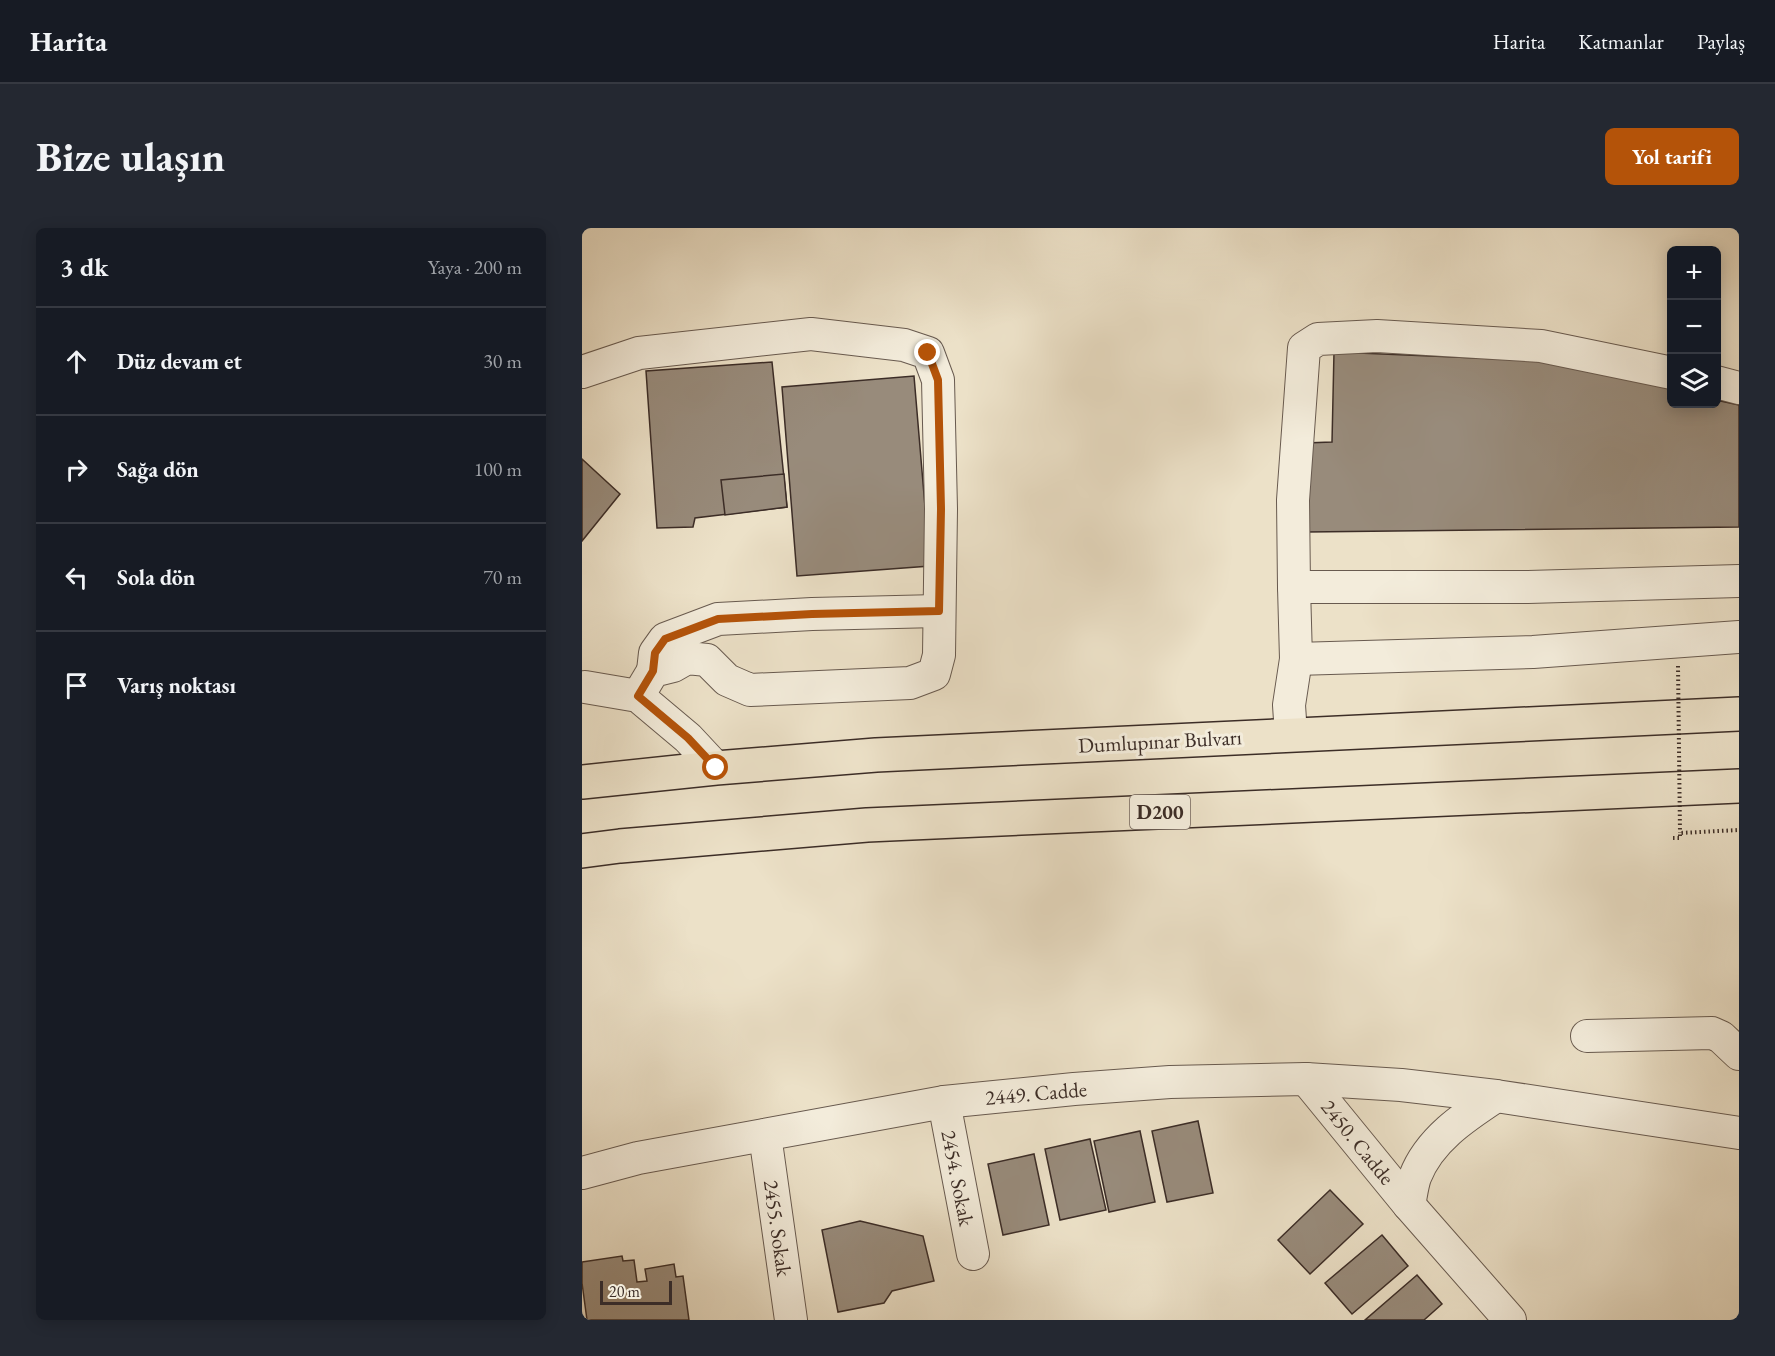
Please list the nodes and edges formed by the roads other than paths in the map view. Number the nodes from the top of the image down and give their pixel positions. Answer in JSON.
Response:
{"nodes":[{"id":1,"x":582,"y":372,"type":"edge"},
{"id":2,"x":1667,"y":372,"type":"edge"},
{"id":3,"x":1721,"y":383,"type":"edge"},
{"id":4,"x":1739,"y":388,"type":"edge"},
{"id":5,"x":1739,"y":581,"type":"edge"},
{"id":6,"x":1294,"y":587,"type":"junction"},
{"id":7,"x":939,"y":611,"type":"junction"},
{"id":8,"x":1739,"y":637,"type":"edge"},
{"id":9,"x":1296,"y":659,"type":"junction"},
{"id":10,"x":646,"y":684,"type":"junction"},
{"id":11,"x":585,"y":687,"type":"dead end"},
{"id":12,"x":1739,"y":714,"type":"edge"},
{"id":13,"x":1291,"y":735,"type":"junction"},
{"id":14,"x":716,"y":768,"type":"junction"},
{"id":15,"x":582,"y":782,"type":"edge"},
{"id":16,"x":1739,"y":786,"type":"edge"},
{"id":17,"x":582,"y":851,"type":"edge"},
{"id":18,"x":1587,"y":1036,"type":"dead end"},
{"id":19,"x":1739,"y":1054,"type":"edge"},
{"id":20,"x":1306,"y":1079,"type":"junction"},
{"id":21,"x":1496,"y":1096,"type":"junction"},
{"id":22,"x":944,"y":1102,"type":"junction"},
{"id":23,"x":1739,"y":1132,"type":"edge"},
{"id":24,"x":765,"y":1135,"type":"junction"},
{"id":25,"x":582,"y":1173,"type":"edge"},
{"id":26,"x":1409,"y":1205,"type":"junction"},
{"id":27,"x":973,"y":1254,"type":"dead end"},
{"id":28,"x":791,"y":1320,"type":"edge"},
{"id":29,"x":1510,"y":1320,"type":"edge"}],
"edges":[{"from":1,"to":7,"type":"street"},
{"from":2,"to":6,"type":"street"},
{"from":3,"to":4,"type":"street"},
{"from":5,"to":6,"type":"street"},
{"from":6,"to":9,"type":"street"},
{"from":7,"to":10,"type":"street"},
{"from":7,"to":10,"type":"street"},
{"from":8,"to":9,"type":"street"},
{"from":9,"to":13,"type":"street"},
{"from":10,"to":11,"type":"street"},
{"from":10,"to":14,"type":"street"},
{"from":12,"to":13,"type":"highway","name":"Dumlupınar Bulvarı"},
{"from":13,"to":14,"type":"highway","name":"Dumlupınar Bulvarı"},
{"from":14,"to":15,"type":"highway","name":"Dumlupınar Bulvarı"},
{"from":16,"to":17,"type":"highway","number":"D200"},
{"from":18,"to":19,"type":"street"},
{"from":20,"to":21,"type":"street","name":"2449. Cadde"},
{"from":20,"to":22,"type":"street","name":"2449. Cadde"},
{"from":20,"to":26,"type":"street","name":"2450. Cadde"},
{"from":21,"to":23,"type":"street","name":"2449. Cadde"},
{"from":21,"to":26,"type":"street","name":"2450. Cadde"},
{"from":22,"to":24,"type":"street","name":"2449. Cadde"},
{"from":22,"to":27,"type":"street","name":"2454. Sokak"},
{"from":24,"to":25,"type":"street","name":"2449. Cadde"},
{"from":24,"to":28,"type":"street","name":"2455. Sokak"},
{"from":26,"to":29,"type":"street","name":"2450. Cadde"}]}
